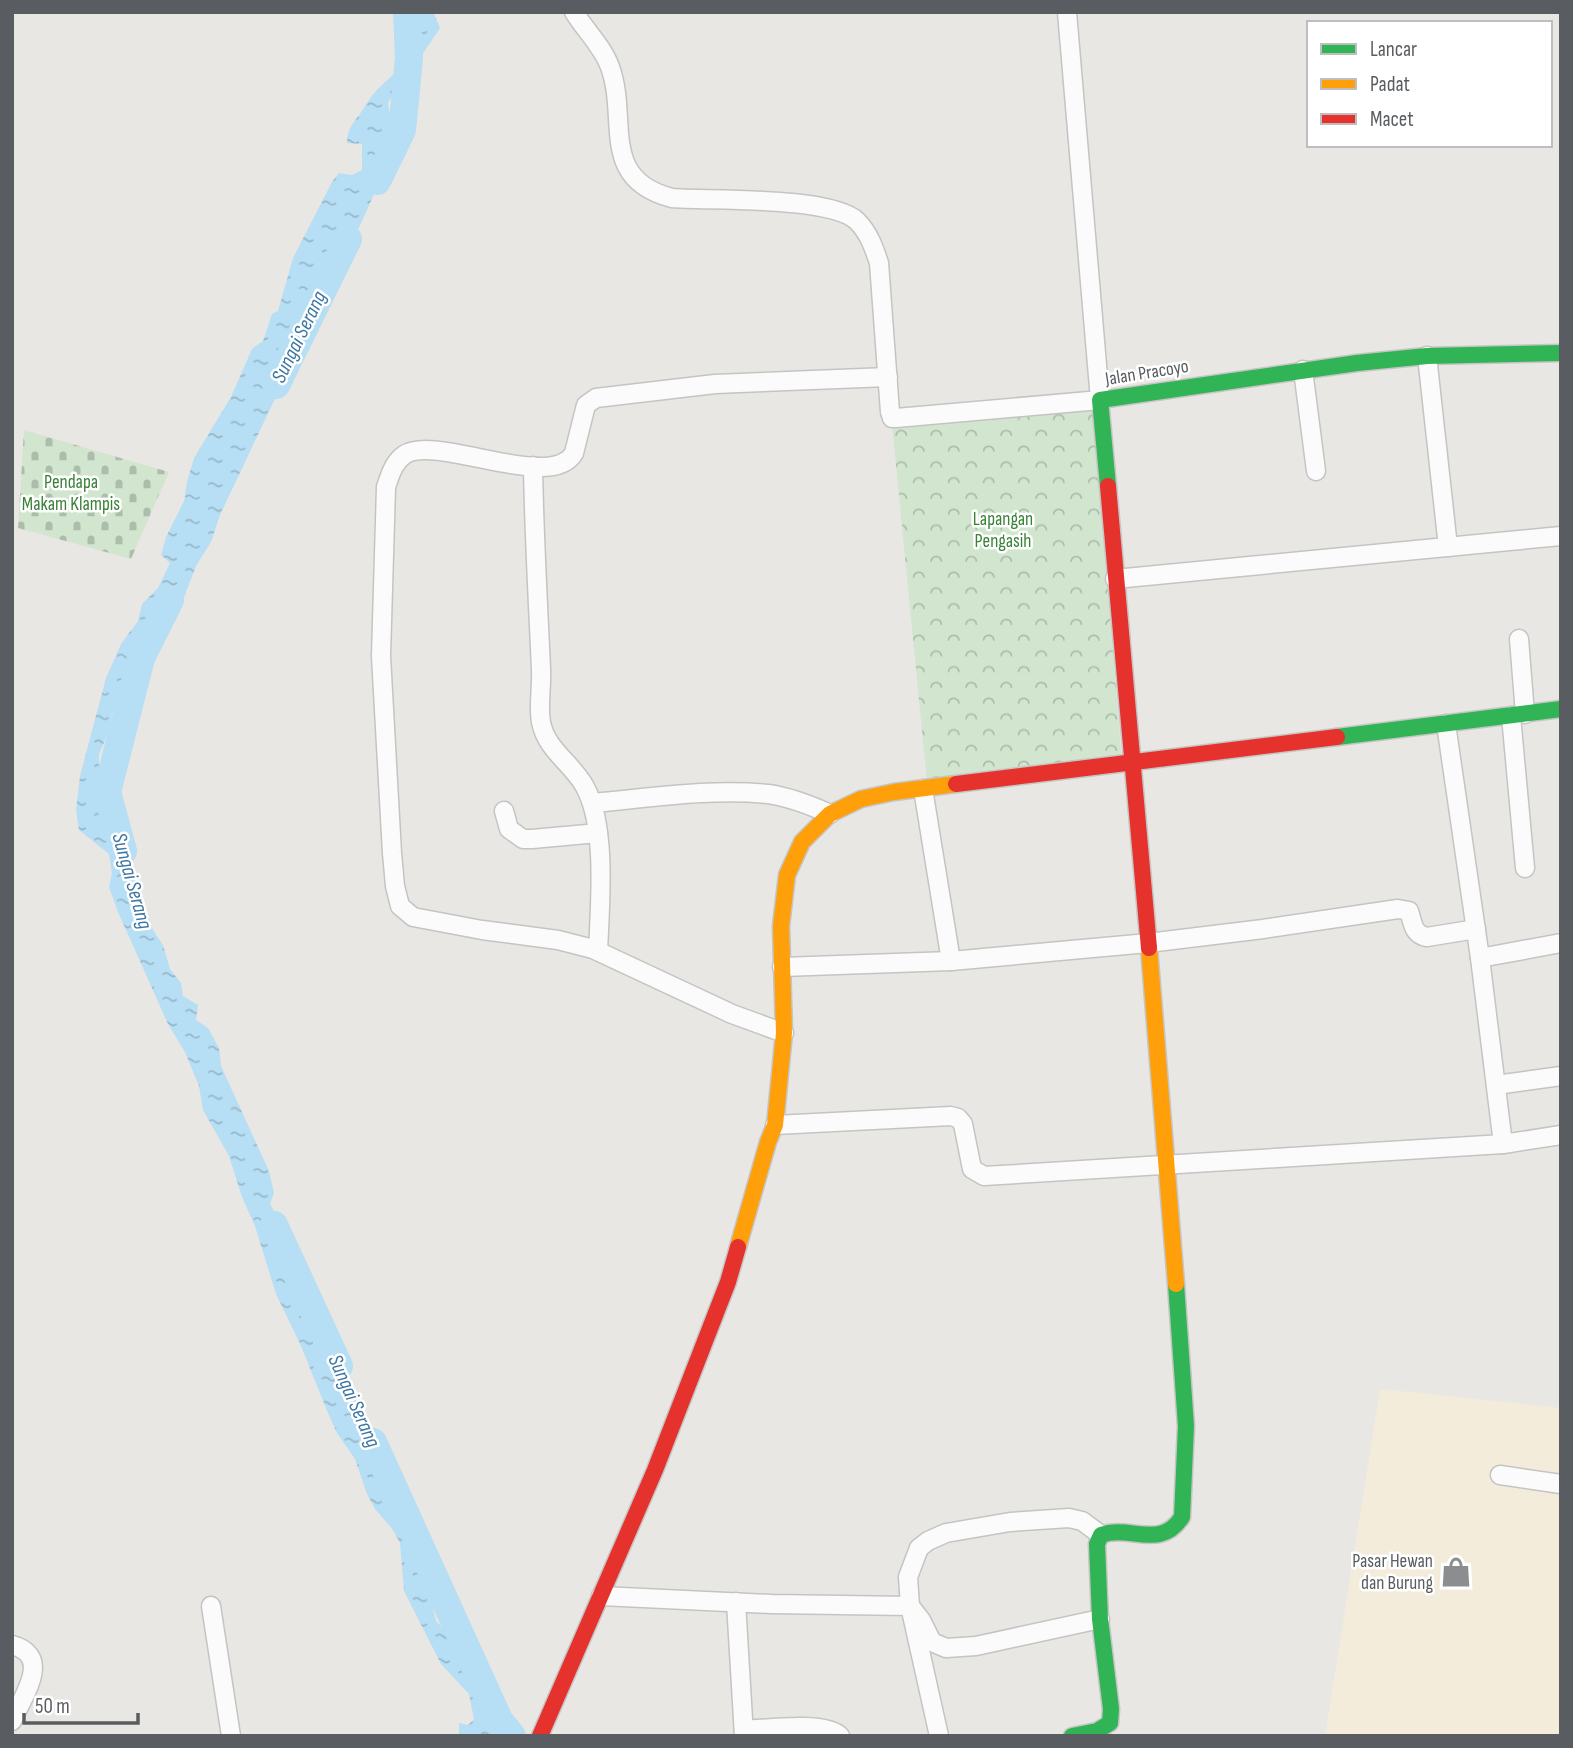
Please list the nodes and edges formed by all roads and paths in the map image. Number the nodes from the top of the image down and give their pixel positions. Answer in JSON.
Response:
{"nodes":[{"id":1,"x":574,"y":12,"type":"edge"},
{"id":2,"x":1067,"y":12,"type":"edge"},
{"id":3,"x":1561,"y":353,"type":"edge"},
{"id":4,"x":1427,"y":356,"type":"junction"},
{"id":5,"x":1303,"y":370,"type":"junction"},
{"id":6,"x":888,"y":377,"type":"junction"},
{"id":7,"x":1100,"y":400,"type":"junction"},
{"id":8,"x":533,"y":466,"type":"junction"},
{"id":9,"x":1316,"y":471,"type":"dead end"},
{"id":10,"x":1561,"y":536,"type":"edge"},
{"id":11,"x":1448,"y":547,"type":"junction"},
{"id":12,"x":1115,"y":579,"type":"junction"},
{"id":13,"x":1519,"y":639,"type":"dead end"},
{"id":14,"x":1561,"y":709,"type":"edge"},
{"id":15,"x":1518,"y":715,"type":"junction"},
{"id":16,"x":1446,"y":724,"type":"junction"},
{"id":17,"x":1132,"y":763,"type":"junction"},
{"id":18,"x":923,"y":789,"type":"junction"},
{"id":19,"x":593,"y":803,"type":"junction"},
{"id":20,"x":504,"y":811,"type":"dead end"},
{"id":21,"x":830,"y":814,"type":"junction"},
{"id":22,"x":598,"y":833,"type":"junction"},
{"id":23,"x":1525,"y":868,"type":"dead end"},
{"id":24,"x":1476,"y":929,"type":"junction"},
{"id":25,"x":1148,"y":943,"type":"junction"},
{"id":26,"x":1561,"y":943,"type":"edge"},
{"id":27,"x":598,"y":951,"type":"junction"},
{"id":28,"x":1480,"y":958,"type":"junction"},
{"id":29,"x":951,"y":961,"type":"junction"},
{"id":30,"x":782,"y":967,"type":"junction"},
{"id":31,"x":785,"y":1032,"type":"junction"},
{"id":32,"x":1561,"y":1076,"type":"edge"},
{"id":33,"x":1496,"y":1086,"type":"junction"},
{"id":34,"x":775,"y":1125,"type":"junction"},
{"id":35,"x":1561,"y":1135,"type":"edge"},
{"id":36,"x":1503,"y":1144,"type":"junction"},
{"id":37,"x":1165,"y":1165,"type":"junction"},
{"id":38,"x":1500,"y":1475,"type":"dead end"},
{"id":39,"x":1561,"y":1484,"type":"edge"},
{"id":40,"x":1101,"y":1535,"type":"junction"},
{"id":41,"x":601,"y":1596,"type":"junction"},
{"id":42,"x":736,"y":1602,"type":"junction"},
{"id":43,"x":211,"y":1606,"type":"dead end"},
{"id":44,"x":910,"y":1606,"type":"junction"},
{"id":45,"x":1100,"y":1619,"type":"junction"},
{"id":46,"x":12,"y":1645,"type":"edge"},
{"id":47,"x":12,"y":1721,"type":"edge"},
{"id":48,"x":744,"y":1733,"type":"edge"},
{"id":49,"x":231,"y":1736,"type":"edge"},
{"id":50,"x":540,"y":1736,"type":"edge"},
{"id":51,"x":841,"y":1736,"type":"edge"},
{"id":52,"x":939,"y":1736,"type":"edge"},
{"id":53,"x":1072,"y":1736,"type":"edge"}],
"edges":[{"from":1,"to":6,"type":"street"},
{"from":2,"to":7,"type":"street"},
{"from":3,"to":4,"type":"street","name":"Jalan Pracoyo"},
{"from":4,"to":5,"type":"street","name":"Jalan Pracoyo"},
{"from":4,"to":11,"type":"street"},
{"from":5,"to":7,"type":"street","name":"Jalan Pracoyo"},
{"from":5,"to":9,"type":"street"},
{"from":6,"to":7,"type":"street"},
{"from":6,"to":8,"type":"street"},
{"from":7,"to":12,"type":"street","name":"Jalan Pracoyo"},
{"from":8,"to":19,"type":"street"},
{"from":8,"to":27,"type":"street"},
{"from":10,"to":11,"type":"street"},
{"from":11,"to":12,"type":"street"},
{"from":12,"to":17,"type":"street","name":"Jalan Pracoyo"},
{"from":13,"to":15,"type":"street"},
{"from":14,"to":15,"type":"street"},
{"from":15,"to":16,"type":"street"},
{"from":15,"to":23,"type":"street"},
{"from":16,"to":17,"type":"street"},
{"from":16,"to":24,"type":"street"},
{"from":17,"to":18,"type":"street"},
{"from":17,"to":25,"type":"street","name":"Jalan Pracoyo"},
{"from":18,"to":21,"type":"street"},
{"from":18,"to":29,"type":"street"},
{"from":19,"to":21,"type":"street"},
{"from":19,"to":22,"type":"street"},
{"from":20,"to":22,"type":"street"},
{"from":21,"to":30,"type":"street"},
{"from":22,"to":27,"type":"street"},
{"from":24,"to":25,"type":"street"},
{"from":24,"to":28,"type":"street"},
{"from":25,"to":29,"type":"street"},
{"from":25,"to":37,"type":"street","name":"Jalan Pracoyo"},
{"from":26,"to":28,"type":"street"},
{"from":27,"to":31,"type":"street"},
{"from":28,"to":33,"type":"street"},
{"from":29,"to":30,"type":"street"},
{"from":30,"to":31,"type":"street"},
{"from":31,"to":34,"type":"street"},
{"from":32,"to":33,"type":"street"},
{"from":33,"to":36,"type":"street"},
{"from":34,"to":37,"type":"street"},
{"from":34,"to":41,"type":"street"},
{"from":35,"to":36,"type":"street"},
{"from":36,"to":37,"type":"street"},
{"from":37,"to":40,"type":"street","name":"Jalan Pracoyo"},
{"from":38,"to":39,"type":"street"},
{"from":40,"to":44,"type":"street"},
{"from":40,"to":45,"type":"street"},
{"from":41,"to":42,"type":"street"},
{"from":41,"to":50,"type":"street"},
{"from":42,"to":44,"type":"street"},
{"from":42,"to":48,"type":"street"},
{"from":43,"to":49,"type":"street"},
{"from":44,"to":45,"type":"street"},
{"from":44,"to":52,"type":"street"},
{"from":45,"to":53,"type":"street"},
{"from":46,"to":47,"type":"street"},
{"from":48,"to":51,"type":"street"}]}
